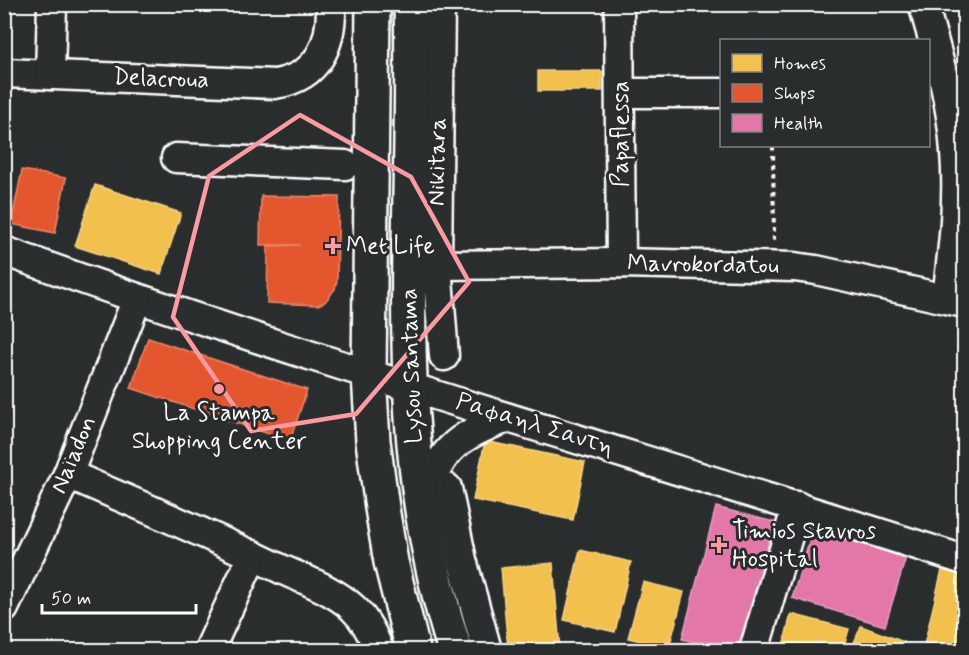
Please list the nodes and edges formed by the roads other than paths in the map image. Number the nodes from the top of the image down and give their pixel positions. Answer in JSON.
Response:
{"nodes":[{"id":1,"x":52,"y":4,"type":"edge"},
{"id":2,"x":332,"y":4,"type":"edge"},
{"id":3,"x":373,"y":4,"type":"edge"},
{"id":4,"x":411,"y":4,"type":"edge"},
{"id":5,"x":440,"y":4,"type":"edge"},
{"id":6,"x":619,"y":4,"type":"edge"},
{"id":7,"x":923,"y":4,"type":"edge"},
{"id":8,"x":4,"y":73,"type":"edge"},
{"id":9,"x":50,"y":75,"type":"junction"},
{"id":10,"x":621,"y":93,"type":"junction"},
{"id":11,"x":720,"y":93,"type":"edge"},
{"id":12,"x":177,"y":159,"type":"dead end"},
{"id":13,"x":345,"y":165,"type":"dead end"},
{"id":14,"x":4,"y":251,"type":"edge"},
{"id":15,"x":621,"y":263,"type":"junction"},
{"id":16,"x":437,"y":265,"type":"junction"},
{"id":17,"x":137,"y":299,"type":"junction"},
{"id":18,"x":956,"y":300,"type":"edge"},
{"id":19,"x":444,"y":356,"type":"dead end"},
{"id":20,"x":369,"y":375,"type":"junction"},
{"id":21,"x":410,"y":386,"type":"junction"},
{"id":22,"x":508,"y":418,"type":"junction"},
{"id":23,"x":68,"y":474,"type":"junction"},
{"id":24,"x":447,"y":488,"type":"dead end"},
{"id":25,"x":797,"y":506,"type":"junction"},
{"id":26,"x":423,"y":513,"type":"junction"},
{"id":27,"x":253,"y":555,"type":"junction"},
{"id":28,"x":964,"y":561,"type":"edge"},
{"id":29,"x":4,"y":608,"type":"edge"},
{"id":30,"x":209,"y":651,"type":"edge"},
{"id":31,"x":379,"y":651,"type":"edge"},
{"id":32,"x":413,"y":651,"type":"edge"},
{"id":33,"x":455,"y":651,"type":"edge"},
{"id":34,"x":487,"y":651,"type":"edge"},
{"id":35,"x":754,"y":651,"type":"edge"}],
"edges":[{"from":1,"to":9,"type":"street"},
{"from":2,"to":9,"type":"street","name":"Delacroua"},
{"from":3,"to":20,"type":"main road","name":"Lysou Santama"},
{"from":4,"to":21,"type":"main road","name":"Lysou Santama"},
{"from":5,"to":16,"type":"street","name":"Nikitara"},
{"from":6,"to":10,"type":"street","name":"Papaflessa"},
{"from":7,"to":18,"type":"street"},
{"from":8,"to":9,"type":"street","name":"Delacroua"},
{"from":10,"to":11,"type":"street"},
{"from":10,"to":15,"type":"street","name":"Papaflessa"},
{"from":12,"to":13,"type":"street"},
{"from":14,"to":17,"type":"street","name":"Ραφαηλ Σαντη"},
{"from":15,"to":16,"type":"street","name":"Mavrokordatou"},
{"from":15,"to":18,"type":"street","name":"Mavrokordatou"},
{"from":16,"to":19,"type":"street","name":"Nikitara"},
{"from":17,"to":20,"type":"street","name":"Ραφαηλ Σαντη"},
{"from":17,"to":23,"type":"street","name":"Naïadon"},
{"from":20,"to":21,"type":"street","name":"Ραφαηλ Σαντη"},
{"from":20,"to":32,"type":"main road","name":"Lysou Santama"},
{"from":21,"to":22,"type":"street","name":"Ραφαηλ Σαντη"},
{"from":21,"to":26,"type":"main road","name":"Lysou Santama"},
{"from":22,"to":25,"type":"street","name":"Ραφαηλ Σαντη"},
{"from":22,"to":26,"type":"street"},
{"from":23,"to":27,"type":"street"},
{"from":23,"to":29,"type":"street","name":"Naïadon"},
{"from":24,"to":34,"type":"street"},
{"from":25,"to":28,"type":"street","name":"Ραφαηλ Σαντη"},
{"from":25,"to":35,"type":"street"},
{"from":26,"to":33,"type":"main road","name":"Lysou Santama"},
{"from":27,"to":30,"type":"street"},
{"from":27,"to":31,"type":"street"}]}
